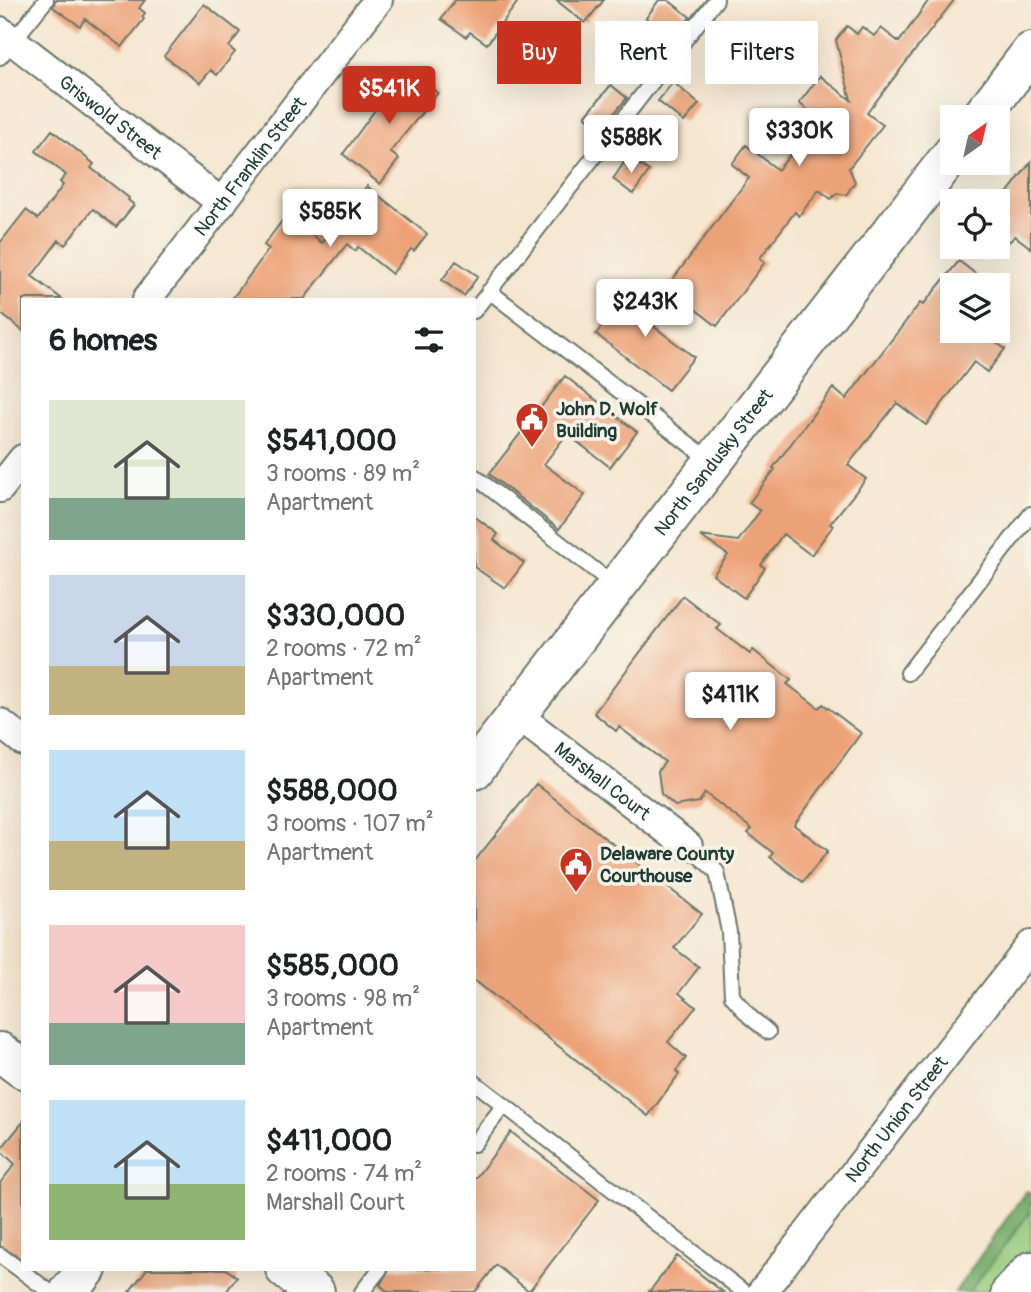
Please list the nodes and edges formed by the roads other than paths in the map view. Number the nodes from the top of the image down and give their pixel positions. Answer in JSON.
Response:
{"nodes":[{"id":1,"x":47,"y":0,"type":"edge"},
{"id":2,"x":379,"y":0,"type":"edge"},
{"id":3,"x":716,"y":0,"type":"edge"},
{"id":4,"x":5,"y":43,"type":"edge"},
{"id":5,"x":1031,"y":52,"type":"edge"},
{"id":6,"x":990,"y":105,"type":"edge"},
{"id":7,"x":940,"y":169,"type":"edge"},
{"id":8,"x":222,"y":203,"type":"junction"},
{"id":9,"x":489,"y":291,"type":"junction"},
{"id":10,"x":148,"y":298,"type":"edge"},
{"id":11,"x":476,"y":308,"type":"edge"},
{"id":12,"x":21,"y":461,"type":"edge"},
{"id":13,"x":712,"y":462,"type":"junction"},
{"id":14,"x":476,"y":478,"type":"edge"},
{"id":15,"x":0,"y":488,"type":"edge"},
{"id":16,"x":1031,"y":514,"type":"edge"},
{"id":17,"x":616,"y":586,"type":"junction"},
{"id":18,"x":908,"y":673,"type":"dead end"},
{"id":19,"x":517,"y":715,"type":"junction"},
{"id":20,"x":0,"y":723,"type":"edge"},
{"id":21,"x":21,"y":739,"type":"edge"},
{"id":22,"x":476,"y":767,"type":"edge"},
{"id":23,"x":688,"y":846,"type":"joint"},
{"id":24,"x":1031,"y":945,"type":"edge"},
{"id":25,"x":768,"y":1032,"type":"dead end"},
{"id":26,"x":0,"y":1052,"type":"edge"},
{"id":27,"x":21,"y":1068,"type":"edge"},
{"id":28,"x":476,"y":1084,"type":"edge"},
{"id":29,"x":504,"y":1105,"type":"junction"},
{"id":30,"x":476,"y":1141,"type":"edge"},
{"id":31,"x":0,"y":1255,"type":"edge"},
{"id":32,"x":21,"y":1271,"type":"edge"},
{"id":33,"x":22,"y":1271,"type":"edge"},
{"id":34,"x":85,"y":1271,"type":"edge"},
{"id":35,"x":288,"y":1271,"type":"edge"},
{"id":36,"x":378,"y":1271,"type":"edge"},
{"id":37,"x":1031,"y":1271,"type":"edge"},
{"id":38,"x":50,"y":1292,"type":"edge"},
{"id":39,"x":69,"y":1292,"type":"edge"},
{"id":40,"x":315,"y":1292,"type":"edge"},
{"id":41,"x":362,"y":1292,"type":"edge"},
{"id":42,"x":744,"y":1292,"type":"edge"},
{"id":43,"x":762,"y":1292,"type":"edge"},
{"id":44,"x":1011,"y":1292,"type":"edge"}],
"edges":[{"from":1,"to":4,"type":"lane"},
{"from":2,"to":8,"type":"street","name":"North Franklin Street"},
{"from":3,"to":9,"type":"lane"},
{"from":4,"to":8,"type":"street","name":"Griswold Street"},
{"from":5,"to":6,"type":"main road"},
{"from":7,"to":13,"type":"main road","name":"North Sandusky Street"},
{"from":8,"to":10,"type":"street","name":"North Franklin Street"},
{"from":9,"to":11,"type":"lane"},
{"from":9,"to":13,"type":"lane"},
{"from":12,"to":15,"type":"street"},
{"from":13,"to":17,"type":"main road","name":"North Sandusky Street"},
{"from":14,"to":17,"type":"lane"},
{"from":16,"to":18,"type":"lane"},
{"from":17,"to":19,"type":"main road","name":"North Sandusky Street"},
{"from":19,"to":22,"type":"main road","name":"North Sandusky Street"},
{"from":19,"to":23,"type":"street","name":"Marshall Court"},
{"from":20,"to":21,"type":"street"},
{"from":23,"to":25,"type":"lane"},
{"from":24,"to":43,"type":"street","name":"North Union Street"},
{"from":26,"to":27,"type":"main road"},
{"from":28,"to":29,"type":"lane"},
{"from":29,"to":30,"type":"lane"},
{"from":29,"to":42,"type":"lane"},
{"from":31,"to":32,"type":"lane"},
{"from":33,"to":38,"type":"lane"},
{"from":34,"to":39,"type":"main road"},
{"from":35,"to":40,"type":"main road"},
{"from":36,"to":41,"type":"lane"},
{"from":37,"to":44,"type":"main road"}]}
